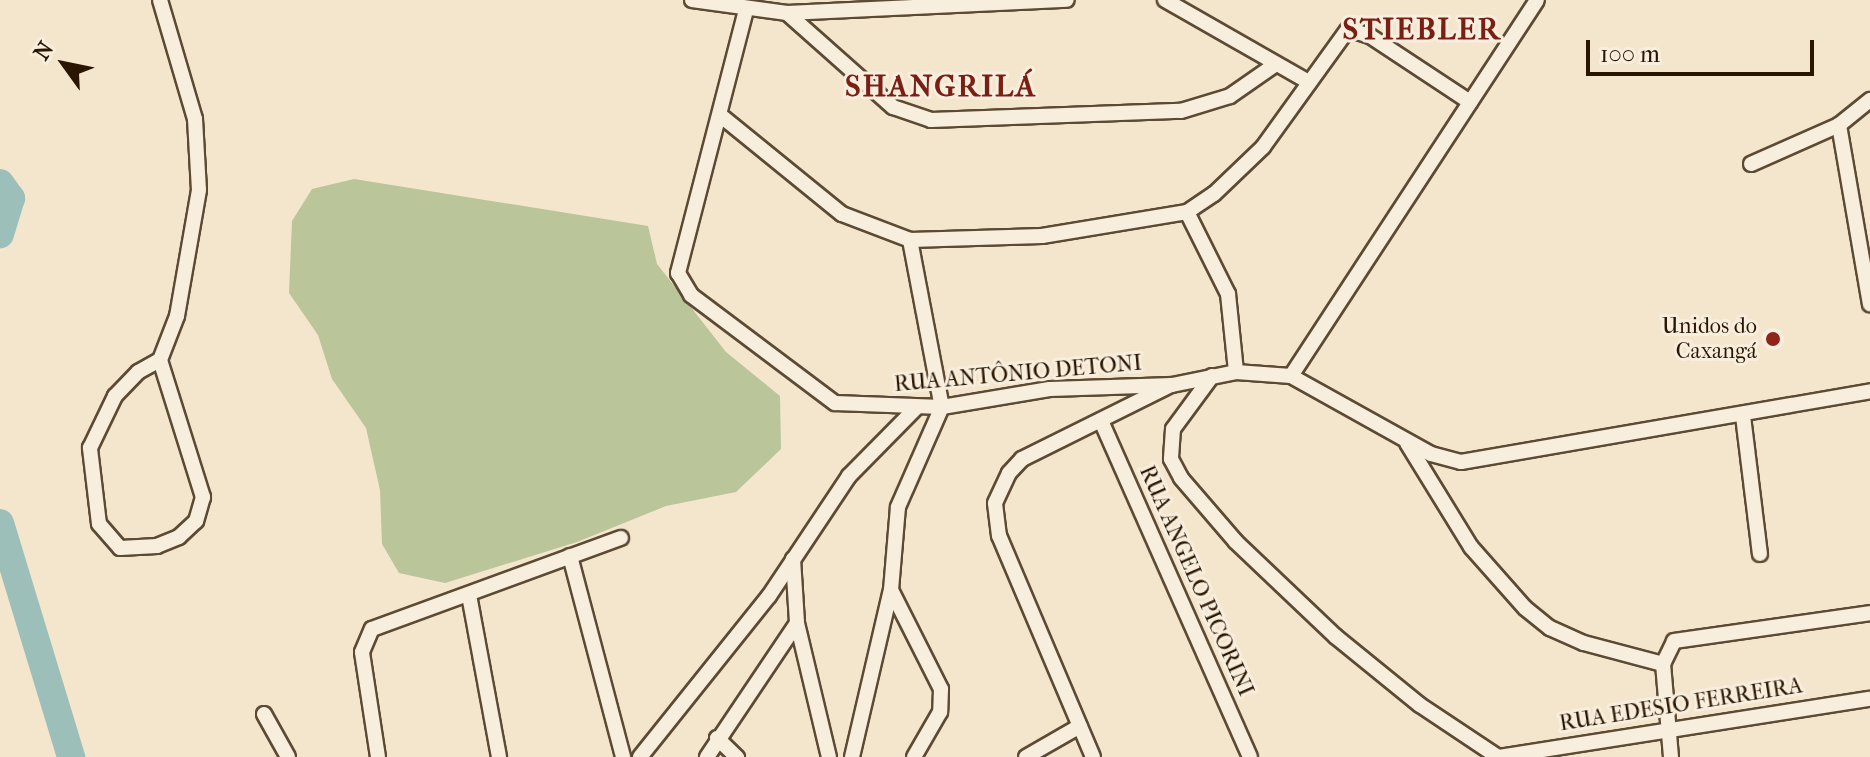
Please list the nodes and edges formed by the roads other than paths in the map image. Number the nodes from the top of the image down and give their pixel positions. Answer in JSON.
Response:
{"nodes":[{"id":1,"x":160,"y":0,"type":"edge"},
{"id":2,"x":692,"y":0,"type":"edge"},
{"id":3,"x":1067,"y":0,"type":"edge"},
{"id":4,"x":1165,"y":0,"type":"edge"},
{"id":5,"x":1537,"y":0,"type":"edge"},
{"id":6,"x":1001,"y":3,"type":"edge"},
{"id":7,"x":746,"y":10,"type":"junction"},
{"id":8,"x":787,"y":13,"type":"junction"},
{"id":9,"x":1276,"y":64,"type":"junction"},
{"id":10,"x":1309,"y":82,"type":"junction"},
{"id":11,"x":1870,"y":100,"type":"edge"},
{"id":12,"x":1470,"y":102,"type":"junction"},
{"id":13,"x":720,"y":115,"type":"junction"},
{"id":14,"x":1839,"y":125,"type":"junction"},
{"id":15,"x":1751,"y":164,"type":"dead end"},
{"id":16,"x":1187,"y":212,"type":"junction"},
{"id":17,"x":910,"y":240,"type":"junction"},
{"id":18,"x":1870,"y":304,"type":"edge"},
{"id":19,"x":160,"y":360,"type":"junction"},
{"id":20,"x":1236,"y":372,"type":"junction"},
{"id":21,"x":1212,"y":376,"type":"junction"},
{"id":22,"x":1291,"y":376,"type":"junction"},
{"id":23,"x":1172,"y":385,"type":"junction"},
{"id":24,"x":1870,"y":391,"type":"edge"},
{"id":25,"x":942,"y":407,"type":"junction"},
{"id":26,"x":916,"y":408,"type":"junction"},
{"id":27,"x":1743,"y":416,"type":"junction"},
{"id":28,"x":1102,"y":423,"type":"junction"},
{"id":29,"x":1404,"y":439,"type":"junction"},
{"id":30,"x":621,"y":538,"type":"dead end"},
{"id":31,"x":1760,"y":554,"type":"dead end"},
{"id":32,"x":570,"y":556,"type":"junction"},
{"id":33,"x":793,"y":559,"type":"junction"},
{"id":34,"x":891,"y":590,"type":"junction"},
{"id":35,"x":469,"y":595,"type":"junction"},
{"id":36,"x":1870,"y":613,"type":"edge"},
{"id":37,"x":797,"y":623,"type":"junction"},
{"id":38,"x":1663,"y":664,"type":"junction"},
{"id":39,"x":1870,"y":699,"type":"edge"},
{"id":40,"x":264,"y":714,"type":"dead end"},
{"id":41,"x":1080,"y":726,"type":"junction"},
{"id":42,"x":1670,"y":729,"type":"junction"},
{"id":43,"x":717,"y":738,"type":"junction"},
{"id":44,"x":853,"y":756,"type":"edge"},
{"id":45,"x":288,"y":757,"type":"edge"},
{"id":46,"x":378,"y":757,"type":"edge"},
{"id":47,"x":499,"y":757,"type":"edge"},
{"id":48,"x":623,"y":757,"type":"edge"},
{"id":49,"x":640,"y":757,"type":"edge"},
{"id":50,"x":707,"y":757,"type":"edge"},
{"id":51,"x":737,"y":757,"type":"edge"},
{"id":52,"x":829,"y":757,"type":"edge"},
{"id":53,"x":914,"y":757,"type":"edge"},
{"id":54,"x":1026,"y":757,"type":"edge"},
{"id":55,"x":1093,"y":757,"type":"edge"},
{"id":56,"x":1250,"y":757,"type":"edge"},
{"id":57,"x":1498,"y":757,"type":"edge"},
{"id":58,"x":1671,"y":757,"type":"edge"}],
"edges":[{"from":1,"to":19,"type":"street"},
{"from":2,"to":7,"type":"street"},
{"from":3,"to":6,"type":"street"},
{"from":4,"to":9,"type":"street"},
{"from":5,"to":12,"type":"street"},
{"from":6,"to":8,"type":"street"},
{"from":7,"to":8,"type":"street"},
{"from":7,"to":13,"type":"street"},
{"from":8,"to":9,"type":"street"},
{"from":9,"to":10,"type":"street"},
{"from":10,"to":12,"type":"street"},
{"from":10,"to":16,"type":"street"},
{"from":11,"to":14,"type":"street"},
{"from":12,"to":22,"type":"street"},
{"from":13,"to":17,"type":"street"},
{"from":13,"to":26,"type":"street","name":"RUA ANTÔNIO DETONI"},
{"from":14,"to":15,"type":"street"},
{"from":14,"to":18,"type":"street"},
{"from":16,"to":17,"type":"street"},
{"from":16,"to":20,"type":"street"},
{"from":17,"to":25,"type":"street"},
{"from":19,"to":19,"type":"street"},
{"from":20,"to":21,"type":"street"},
{"from":20,"to":22,"type":"street"},
{"from":21,"to":23,"type":"street"},
{"from":21,"to":57,"type":"street"},
{"from":22,"to":29,"type":"street"},
{"from":23,"to":25,"type":"street","name":"RUA ANTÔNIO DETONI"},
{"from":23,"to":28,"type":"street"},
{"from":24,"to":27,"type":"street"},
{"from":25,"to":26,"type":"street","name":"RUA ANTÔNIO DETONI"},
{"from":25,"to":34,"type":"street"},
{"from":26,"to":33,"type":"street"},
{"from":27,"to":29,"type":"street"},
{"from":27,"to":31,"type":"street"},
{"from":28,"to":41,"type":"street"},
{"from":28,"to":56,"type":"street","name":"RUA ANGELO PICORINI"},
{"from":29,"to":38,"type":"street"},
{"from":30,"to":32,"type":"street"},
{"from":32,"to":35,"type":"street"},
{"from":32,"to":48,"type":"street"},
{"from":33,"to":37,"type":"street"},
{"from":33,"to":49,"type":"street"},
{"from":34,"to":44,"type":"street"},
{"from":34,"to":53,"type":"street"},
{"from":35,"to":46,"type":"street"},
{"from":35,"to":47,"type":"street"},
{"from":36,"to":38,"type":"street"},
{"from":37,"to":43,"type":"street"},
{"from":37,"to":52,"type":"street"},
{"from":38,"to":42,"type":"street"},
{"from":39,"to":42,"type":"street","name":"RUA EDESIO FERREIRA"},
{"from":40,"to":45,"type":"street"},
{"from":41,"to":54,"type":"street"},
{"from":41,"to":55,"type":"street"},
{"from":42,"to":57,"type":"street","name":"RUA EDESIO FERREIRA"},
{"from":42,"to":58,"type":"street"},
{"from":43,"to":50,"type":"street"},
{"from":43,"to":51,"type":"street"}]}
